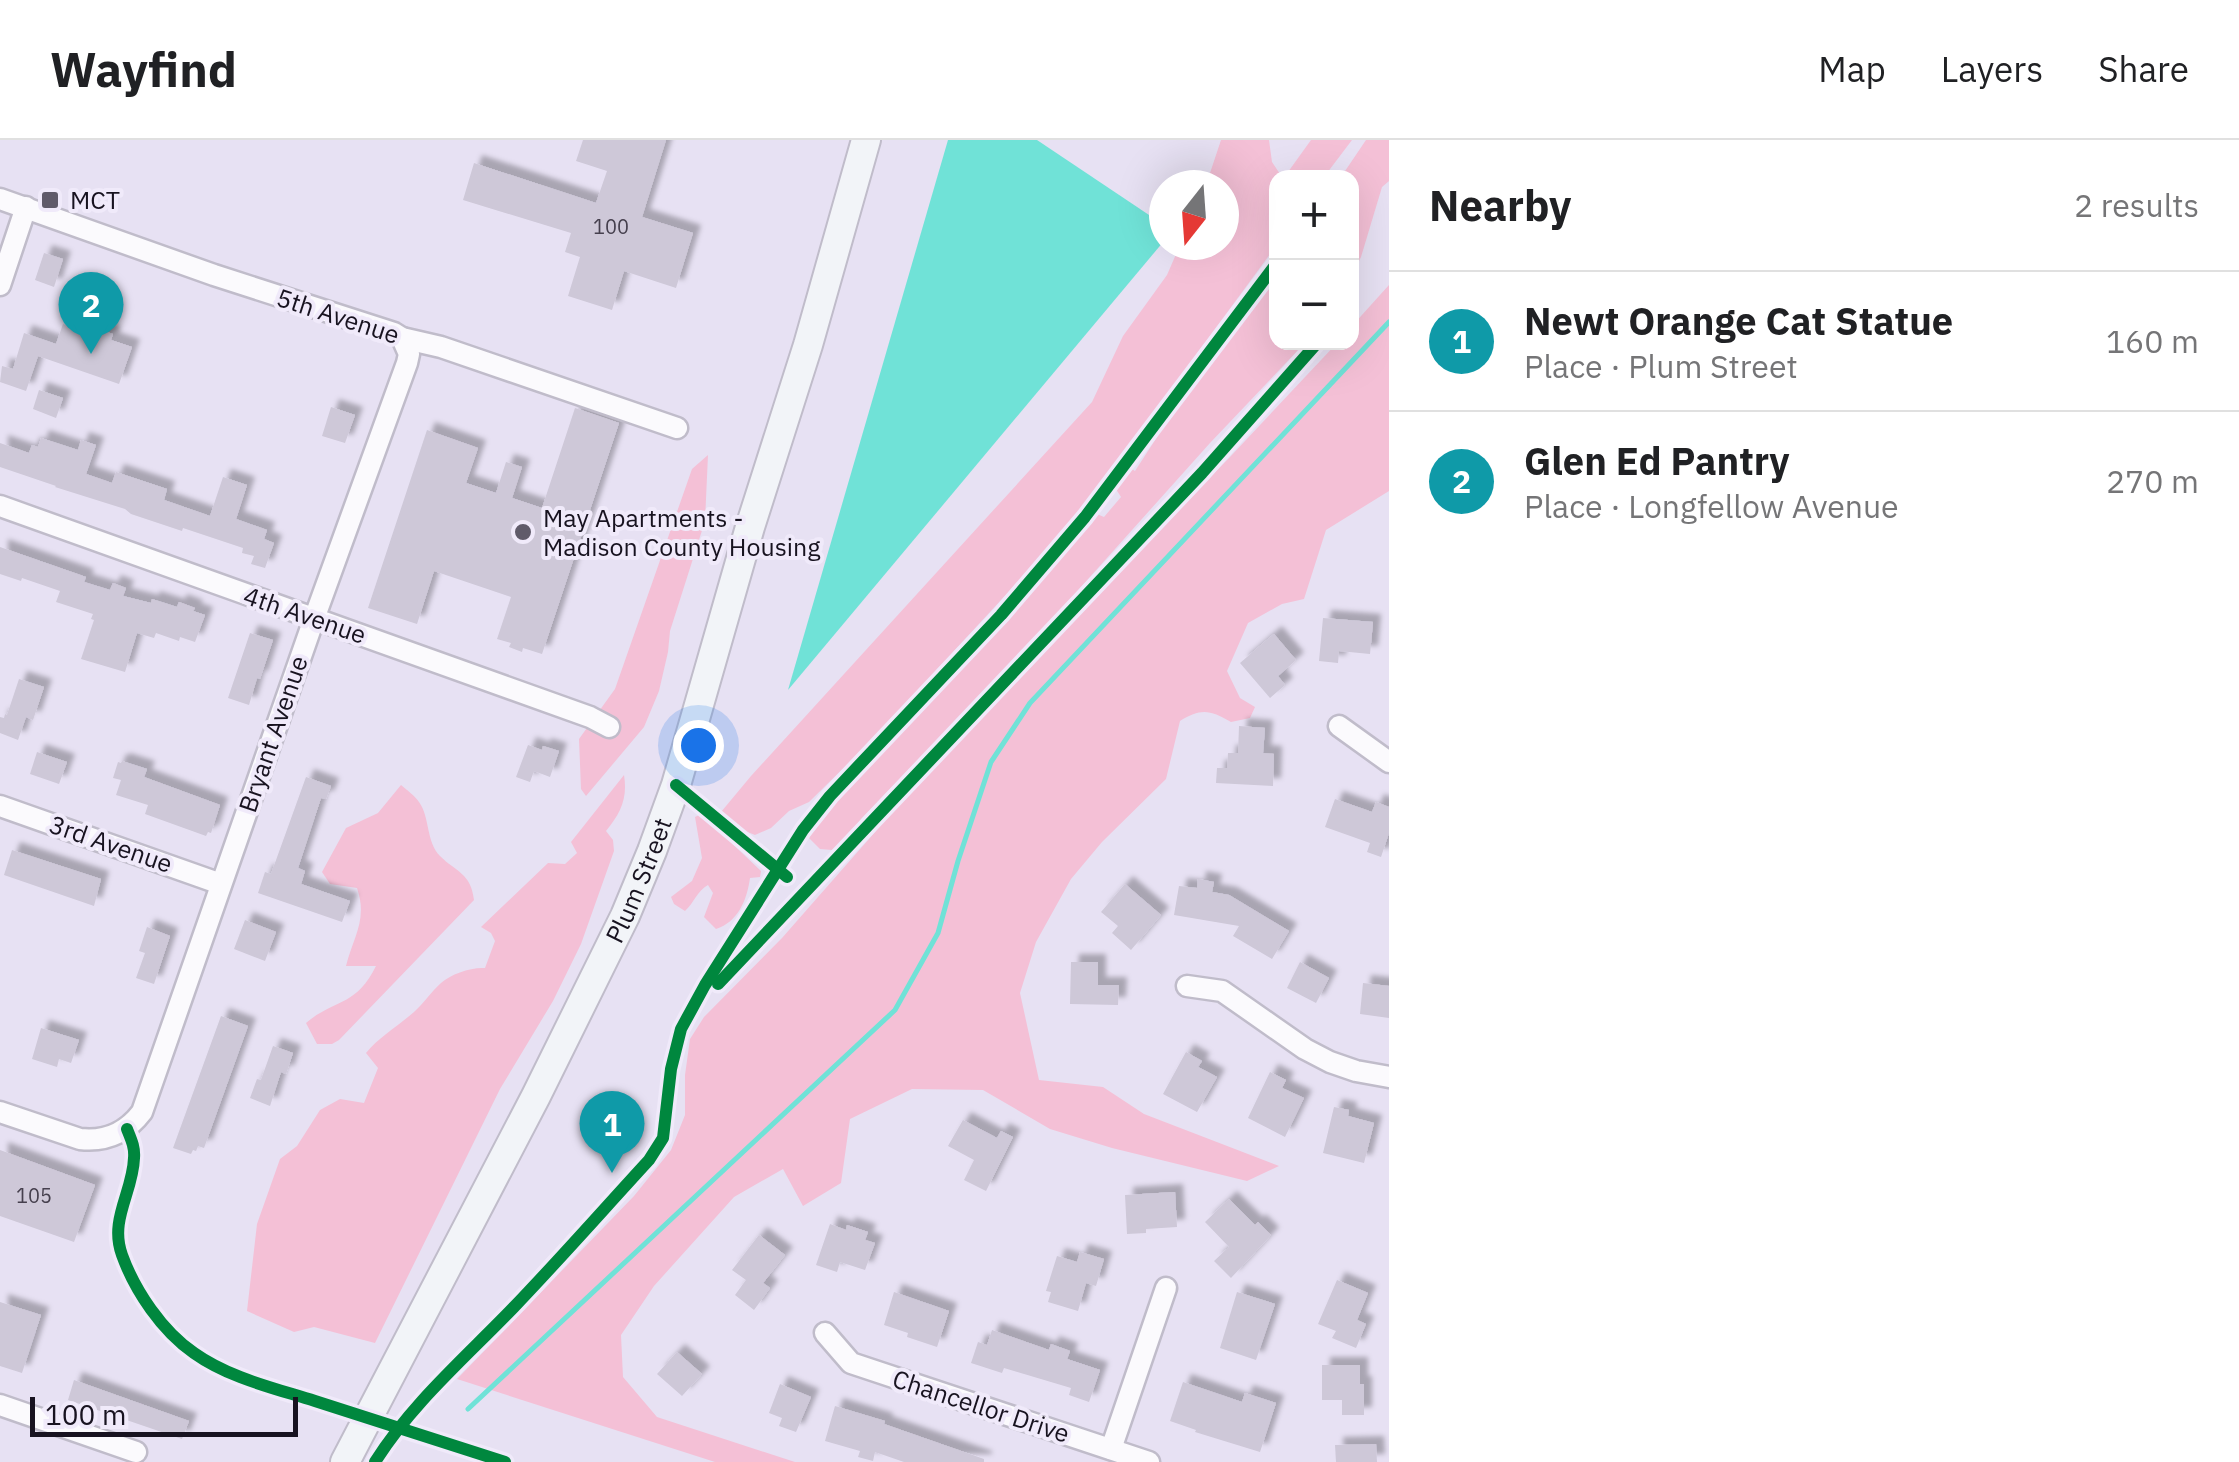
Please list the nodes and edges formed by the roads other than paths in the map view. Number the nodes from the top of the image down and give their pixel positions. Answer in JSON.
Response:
{"nodes":[{"id":1,"x":866,"y":140,"type":"edge"},
{"id":2,"x":0,"y":198,"type":"edge"},
{"id":3,"x":26,"y":208,"type":"junction"},
{"id":4,"x":0,"y":285,"type":"edge"},
{"id":5,"x":402,"y":338,"type":"junction"},
{"id":6,"x":677,"y":428,"type":"dead end"},
{"id":7,"x":0,"y":506,"type":"edge"},
{"id":8,"x":314,"y":619,"type":"junction"},
{"id":9,"x":1339,"y":726,"type":"dead end"},
{"id":10,"x":609,"y":727,"type":"dead end"},
{"id":11,"x":1389,"y":762,"type":"edge"},
{"id":12,"x":0,"y":806,"type":"edge"},
{"id":13,"x":221,"y":884,"type":"junction"},
{"id":14,"x":1187,"y":986,"type":"dead end"},
{"id":15,"x":1389,"y":1077,"type":"edge"},
{"id":16,"x":0,"y":1112,"type":"edge"},
{"id":17,"x":1166,"y":1288,"type":"dead end"},
{"id":18,"x":824,"y":1333,"type":"dead end"},
{"id":19,"x":0,"y":1405,"type":"edge"},
{"id":20,"x":1112,"y":1450,"type":"junction"},
{"id":21,"x":136,"y":1452,"type":"dead end"},
{"id":22,"x":344,"y":1462,"type":"edge"},
{"id":23,"x":1149,"y":1462,"type":"edge"}],
"edges":[{"from":1,"to":22,"type":"main road","name":"Plum Street"},
{"from":2,"to":3,"type":"street","name":"5th Avenue"},
{"from":3,"to":4,"type":"street"},
{"from":3,"to":5,"type":"street","name":"5th Avenue"},
{"from":5,"to":6,"type":"street","name":"5th Avenue"},
{"from":5,"to":8,"type":"street","name":"Bryant Avenue"},
{"from":7,"to":8,"type":"street","name":"4th Avenue"},
{"from":8,"to":10,"type":"street","name":"4th Avenue"},
{"from":8,"to":13,"type":"street","name":"Bryant Avenue"},
{"from":9,"to":11,"type":"street"},
{"from":12,"to":13,"type":"street","name":"3rd Avenue"},
{"from":13,"to":16,"type":"street","name":"Bryant Avenue"},
{"from":14,"to":15,"type":"street"},
{"from":17,"to":20,"type":"street"},
{"from":18,"to":20,"type":"street","name":"Chancellor Drive"},
{"from":19,"to":21,"type":"street"},
{"from":20,"to":23,"type":"street","name":"Chancellor Drive"}]}
